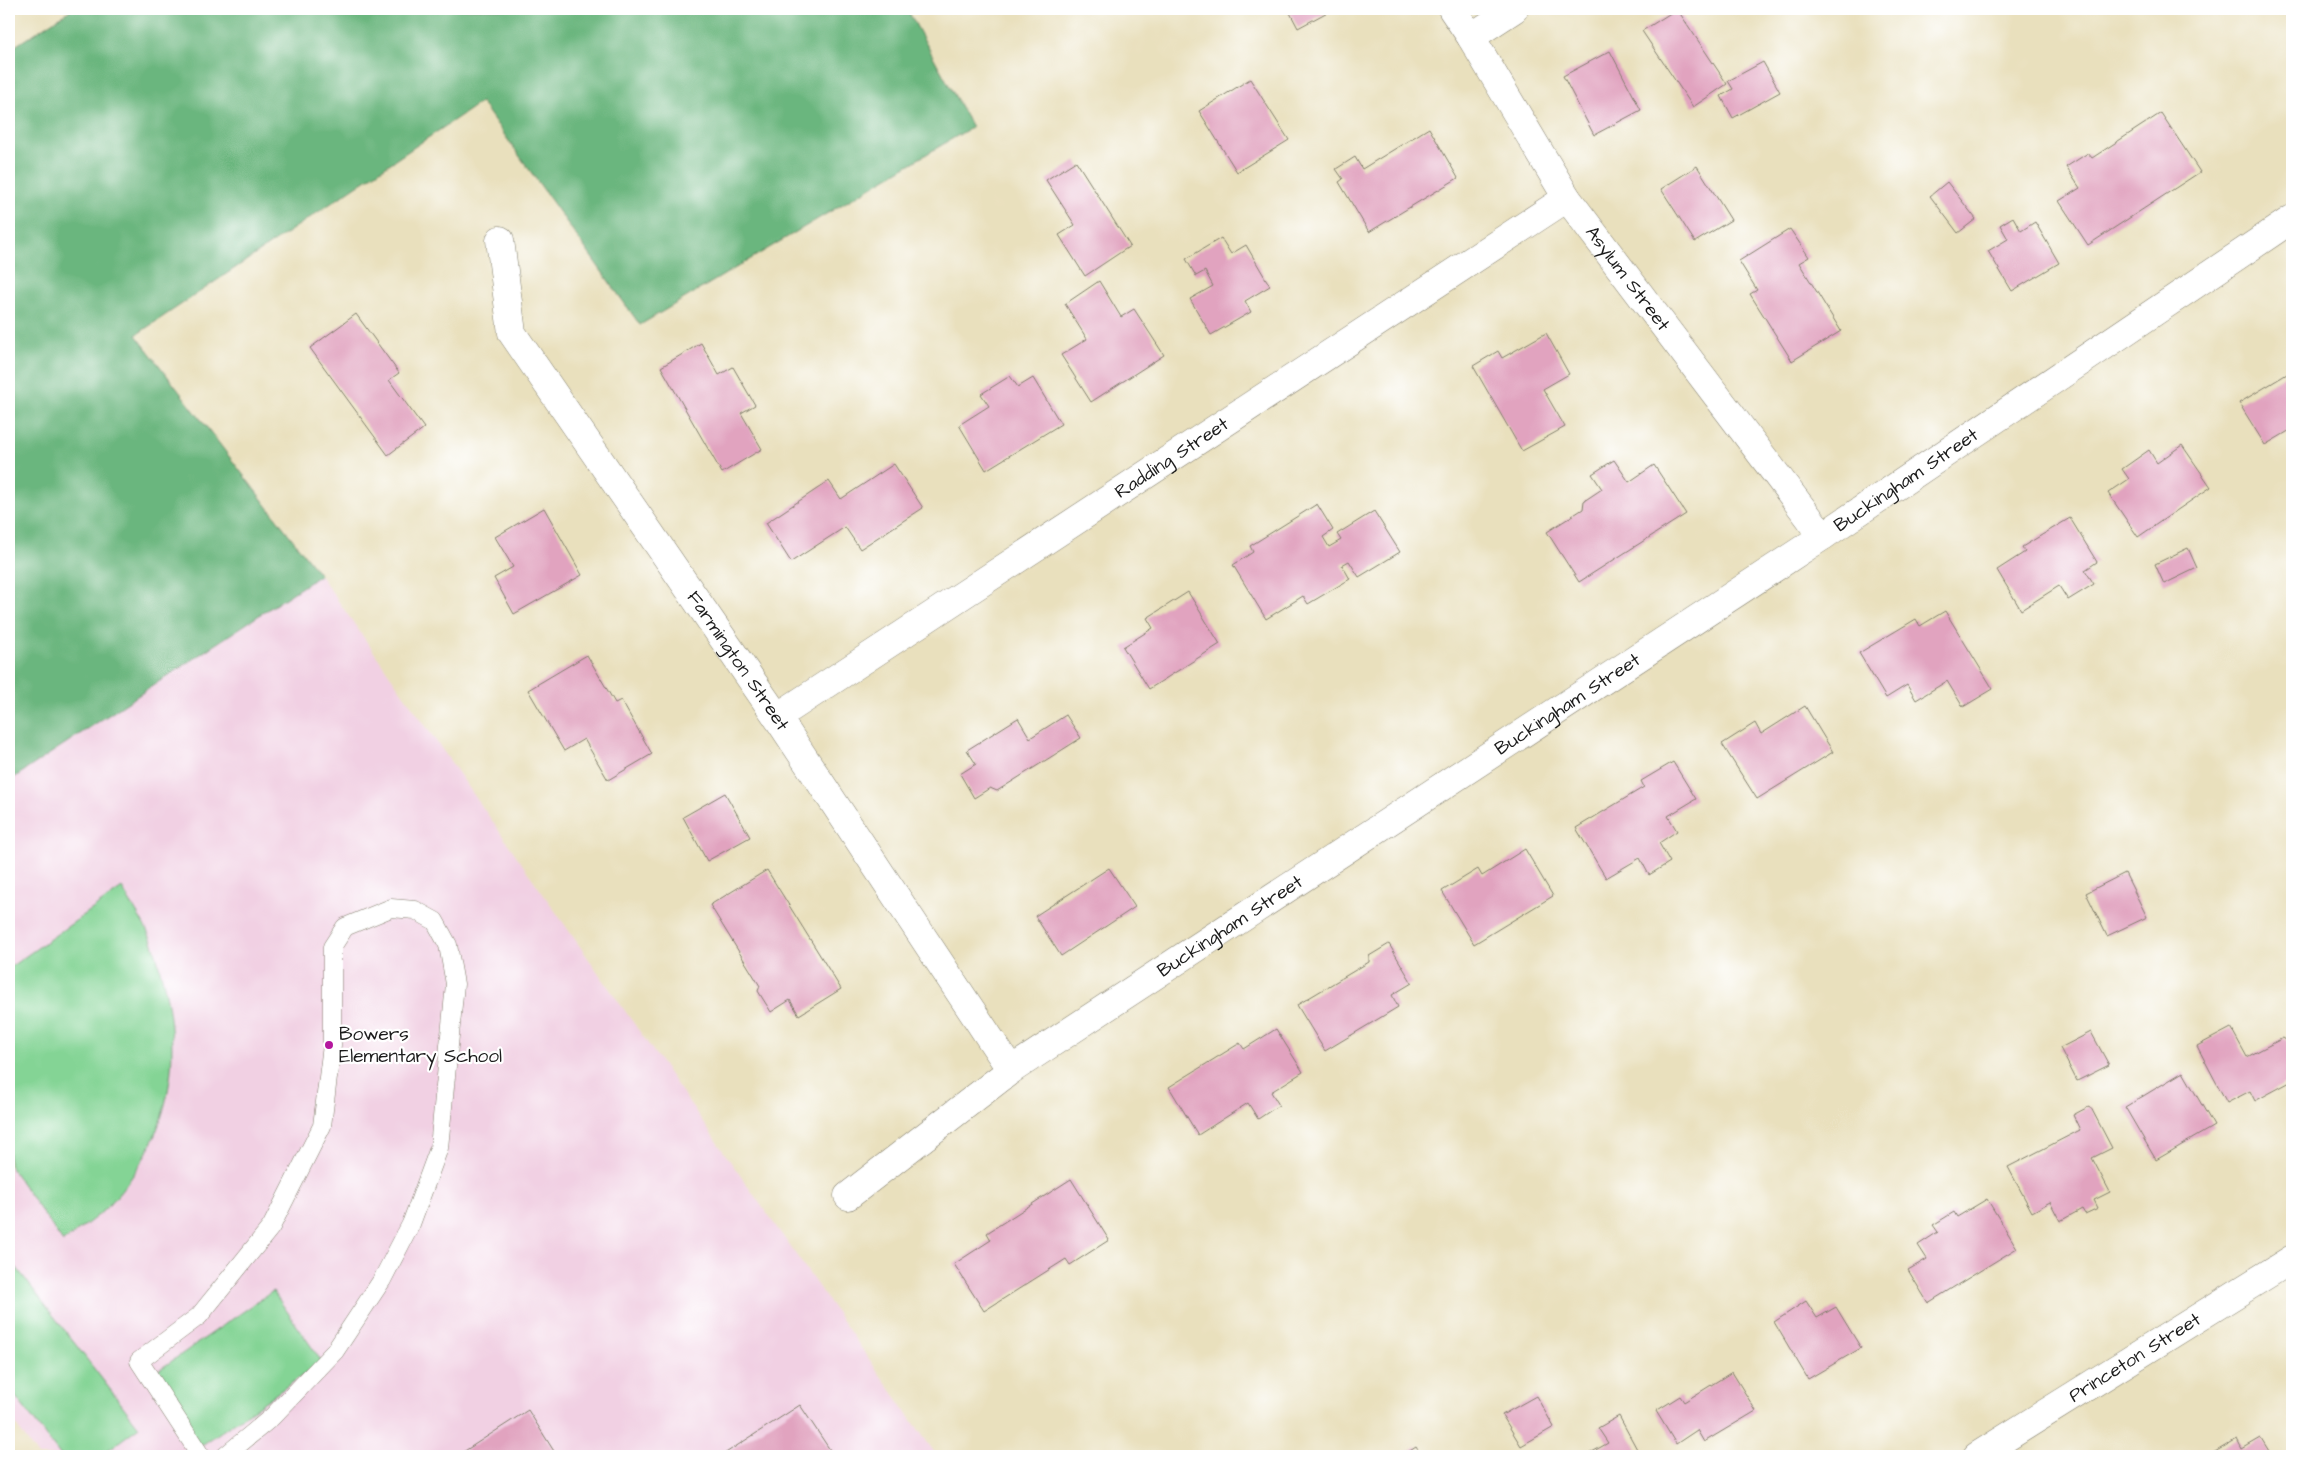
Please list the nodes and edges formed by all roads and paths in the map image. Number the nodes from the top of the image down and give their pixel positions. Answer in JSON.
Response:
{"nodes":[{"id":1,"x":1452,"y":9,"type":"edge"},
{"id":2,"x":1514,"y":9,"type":"edge"},
{"id":3,"x":1471,"y":37,"type":"junction"},
{"id":4,"x":1567,"y":198,"type":"junction"},
{"id":5,"x":2292,"y":219,"type":"edge"},
{"id":6,"x":500,"y":240,"type":"dead end"},
{"id":7,"x":1823,"y":536,"type":"junction"},
{"id":8,"x":777,"y":717,"type":"junction"},
{"id":9,"x":1011,"y":1070,"type":"junction"},
{"id":10,"x":848,"y":1196,"type":"dead end"},
{"id":11,"x":2292,"y":1259,"type":"edge"},
{"id":12,"x":201,"y":1456,"type":"edge"},
{"id":13,"x":225,"y":1456,"type":"edge"},
{"id":14,"x":1977,"y":1456,"type":"edge"}],
"edges":[{"from":1,"to":3,"type":"street","name":"Asylum Street"},
{"from":2,"to":3,"type":"street"},
{"from":3,"to":4,"type":"street","name":"Asylum Street"},
{"from":4,"to":7,"type":"street","name":"Asylum Street"},
{"from":4,"to":8,"type":"street","name":"Radding Street"},
{"from":5,"to":7,"type":"street","name":"Buckingham Street"},
{"from":6,"to":8,"type":"street","name":"Farmington Street"},
{"from":7,"to":9,"type":"street","name":"Buckingham Street"},
{"from":8,"to":9,"type":"street","name":"Farmington Street"},
{"from":9,"to":10,"type":"street","name":"Buckingham Street"},
{"from":11,"to":14,"type":"street","name":"Princeton Street"},
{"from":12,"to":13,"type":"lane"}]}
